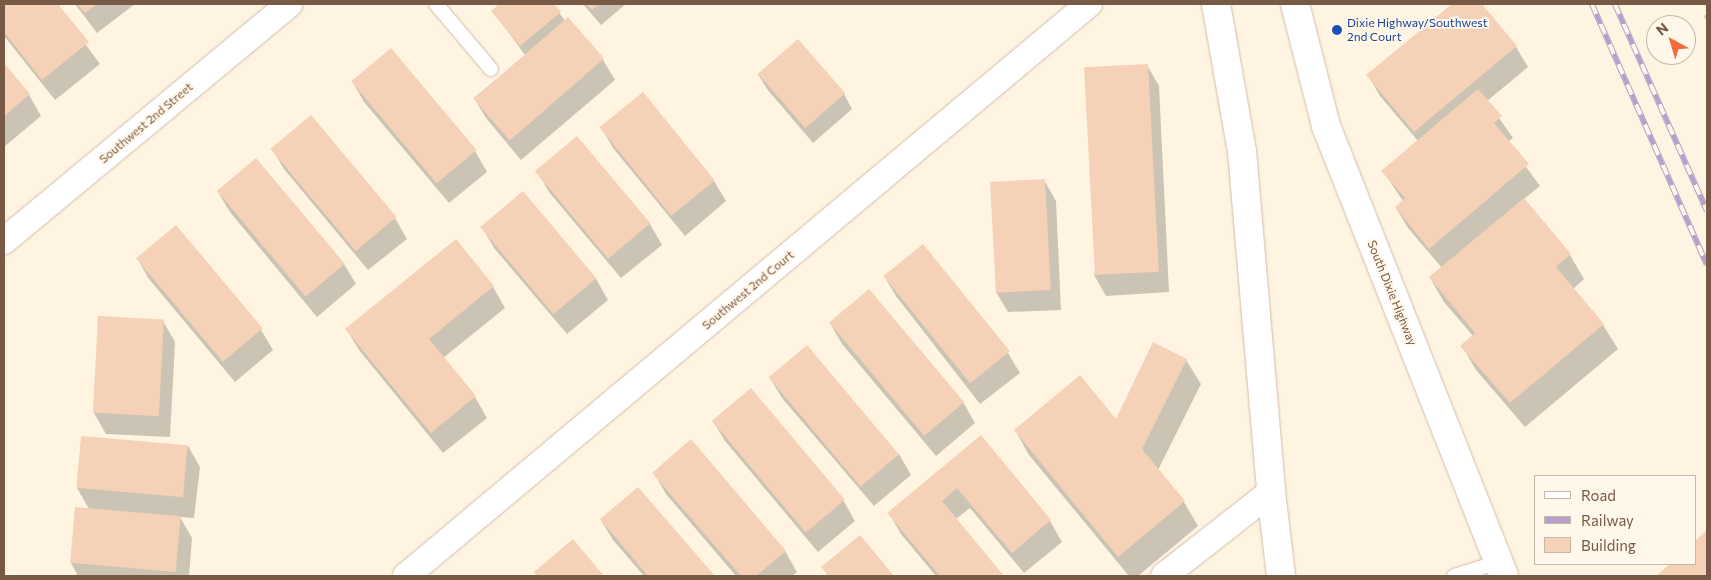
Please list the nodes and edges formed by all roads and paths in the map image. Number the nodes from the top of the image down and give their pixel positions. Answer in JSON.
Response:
{"nodes":[{"id":1,"x":289,"y":4,"type":"edge"},
{"id":2,"x":436,"y":4,"type":"edge"},
{"id":3,"x":1090,"y":4,"type":"edge"},
{"id":4,"x":1216,"y":4,"type":"edge"},
{"id":5,"x":1295,"y":4,"type":"edge"},
{"id":6,"x":491,"y":69,"type":"dead end"},
{"id":7,"x":4,"y":241,"type":"edge"},
{"id":8,"x":1271,"y":492,"type":"junction"},
{"id":9,"x":1502,"y":569,"type":"edge"},
{"id":10,"x":406,"y":576,"type":"edge"},
{"id":11,"x":1164,"y":576,"type":"edge"},
{"id":12,"x":1281,"y":576,"type":"edge"},
{"id":13,"x":1454,"y":576,"type":"edge"}],
"edges":[{"from":1,"to":7,"type":"street","name":"Southwest 2nd Street"},
{"from":2,"to":6,"type":"lane"},
{"from":3,"to":10,"type":"street","name":"Southwest 2nd Court"},
{"from":4,"to":8,"type":"main road"},
{"from":5,"to":9,"type":"main road","name":"South Dixie Highway"},
{"from":8,"to":11,"type":"street"},
{"from":8,"to":12,"type":"main road"},
{"from":9,"to":13,"type":"lane"}]}
